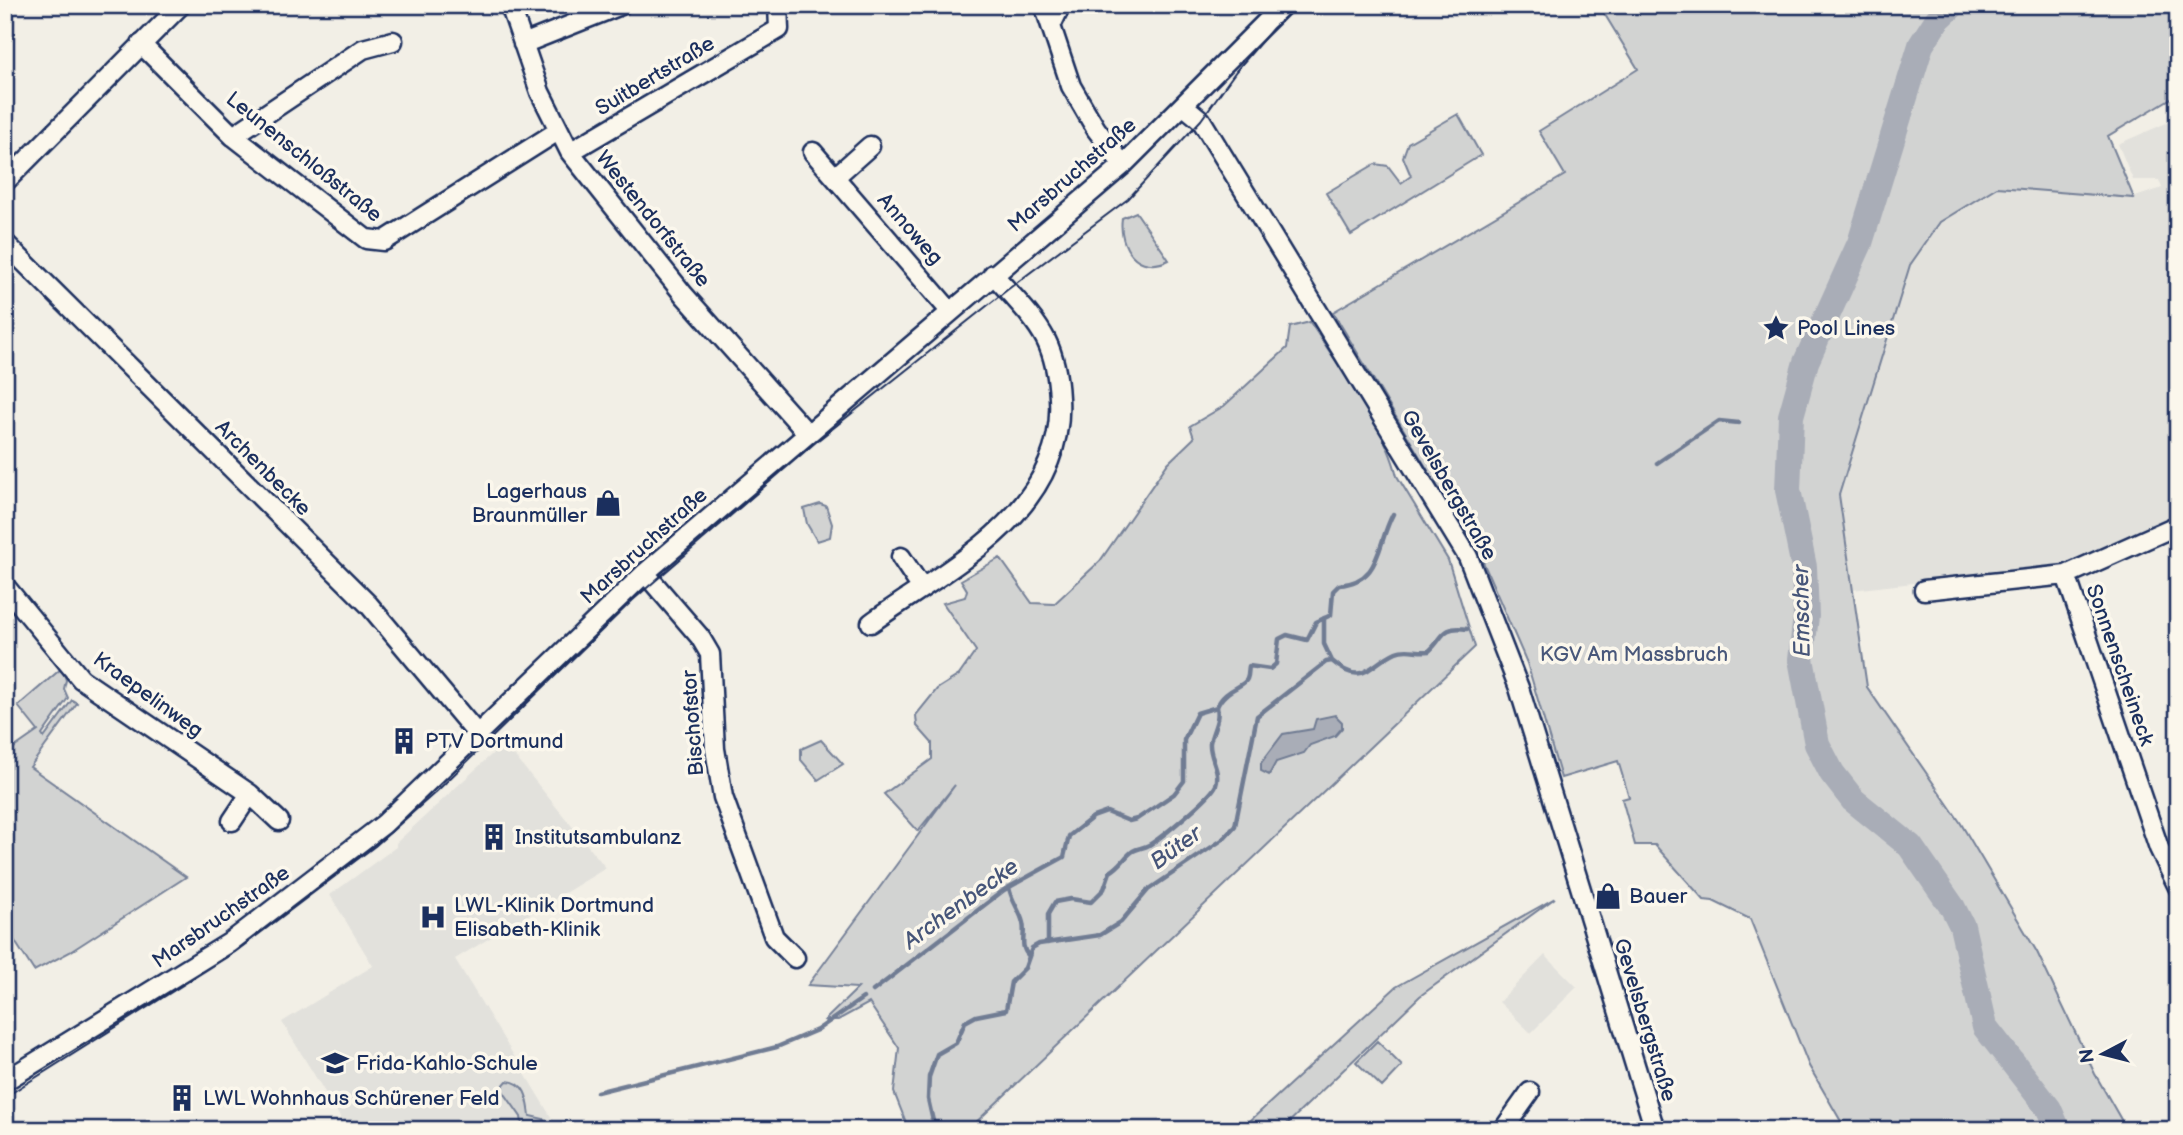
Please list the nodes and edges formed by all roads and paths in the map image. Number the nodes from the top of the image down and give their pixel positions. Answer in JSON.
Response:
{"nodes":[{"id":1,"x":181,"y":5,"type":"edge"},
{"id":2,"x":510,"y":5,"type":"edge"},
{"id":3,"x":621,"y":5,"type":"edge"},
{"id":4,"x":778,"y":5,"type":"edge"},
{"id":5,"x":1044,"y":5,"type":"edge"},
{"id":6,"x":1061,"y":5,"type":"edge"},
{"id":7,"x":1283,"y":5,"type":"edge"},
{"id":8,"x":1051,"y":26,"type":"junction"},
{"id":9,"x":393,"y":41,"type":"dead end"},
{"id":10,"x":141,"y":44,"type":"junction"},
{"id":11,"x":523,"y":44,"type":"junction"},
{"id":12,"x":1183,"y":105,"type":"junction"},
{"id":13,"x":558,"y":131,"type":"junction"},
{"id":14,"x":233,"y":136,"type":"junction"},
{"id":15,"x":870,"y":146,"type":"dead end"},
{"id":16,"x":570,"y":152,"type":"junction"},
{"id":17,"x":813,"y":152,"type":"dead end"},
{"id":18,"x":1123,"y":165,"type":"junction"},
{"id":19,"x":835,"y":177,"type":"junction"},
{"id":20,"x":5,"y":182,"type":"edge"},
{"id":21,"x":5,"y":243,"type":"edge"},
{"id":22,"x":993,"y":274,"type":"junction"},
{"id":23,"x":950,"y":312,"type":"junction"},
{"id":24,"x":807,"y":433,"type":"junction"},
{"id":25,"x":2178,"y":525,"type":"edge"},
{"id":26,"x":901,"y":557,"type":"dead end"},
{"id":27,"x":645,"y":573,"type":"junction"},
{"id":28,"x":2066,"y":575,"type":"junction"},
{"id":29,"x":5,"y":586,"type":"edge"},
{"id":30,"x":921,"y":587,"type":"junction"},
{"id":31,"x":1924,"y":590,"type":"dead end"},
{"id":32,"x":870,"y":623,"type":"dead end"},
{"id":33,"x":478,"y":735,"type":"junction"},
{"id":34,"x":250,"y":794,"type":"junction"},
{"id":35,"x":232,"y":821,"type":"dead end"},
{"id":36,"x":279,"y":821,"type":"dead end"},
{"id":37,"x":2178,"y":887,"type":"edge"},
{"id":38,"x":795,"y":958,"type":"dead end"},
{"id":39,"x":5,"y":1081,"type":"edge"},
{"id":40,"x":1530,"y":1092,"type":"dead end"},
{"id":41,"x":1503,"y":1130,"type":"edge"},
{"id":42,"x":1654,"y":1130,"type":"edge"}],
"edges":[{"from":1,"to":10,"type":"street"},
{"from":2,"to":11,"type":"street","name":"Westendorfstraße"},
{"from":3,"to":11,"type":"street"},
{"from":4,"to":16,"type":"street","name":"Suitbertstraße"},
{"from":5,"to":8,"type":"street"},
{"from":6,"to":8,"type":"street"},
{"from":7,"to":12,"type":"street","name":"Marsbruchstraße"},
{"from":8,"to":18,"type":"street"},
{"from":9,"to":14,"type":"street"},
{"from":10,"to":14,"type":"street","name":"Leunenschloßstraße"},
{"from":10,"to":20,"type":"street"},
{"from":11,"to":13,"type":"street","name":"Westendorfstraße"},
{"from":12,"to":18,"type":"street","name":"Marsbruchstraße"},
{"from":12,"to":42,"type":"street","name":"Gevelsbergstraße"},
{"from":13,"to":14,"type":"street","name":"Leunenschloßstraße"},
{"from":13,"to":16,"type":"street","name":"Westendorfstraße"},
{"from":15,"to":19,"type":"street"},
{"from":16,"to":24,"type":"street","name":"Westendorfstraße"},
{"from":17,"to":19,"type":"street","name":"Annoweg"},
{"from":18,"to":22,"type":"street","name":"Marsbruchstraße"},
{"from":19,"to":23,"type":"street","name":"Annoweg"},
{"from":21,"to":33,"type":"street","name":"Archenbecke"},
{"from":22,"to":23,"type":"street","name":"Marsbruchstraße"},
{"from":22,"to":30,"type":"street"},
{"from":23,"to":24,"type":"street","name":"Marsbruchstraße"},
{"from":24,"to":27,"type":"street","name":"Marsbruchstraße"},
{"from":25,"to":28,"type":"street"},
{"from":26,"to":30,"type":"street"},
{"from":27,"to":33,"type":"street","name":"Marsbruchstraße"},
{"from":27,"to":38,"type":"street","name":"Bischofstor"},
{"from":28,"to":31,"type":"street"},
{"from":28,"to":37,"type":"street","name":"Sonnenscheineck"},
{"from":29,"to":34,"type":"street","name":"Kraepelinweg"},
{"from":30,"to":32,"type":"street"},
{"from":33,"to":39,"type":"street","name":"Marsbruchstraße"},
{"from":34,"to":35,"type":"street"},
{"from":34,"to":36,"type":"street","name":"Kraepelinweg"},
{"from":40,"to":41,"type":"street"}]}
